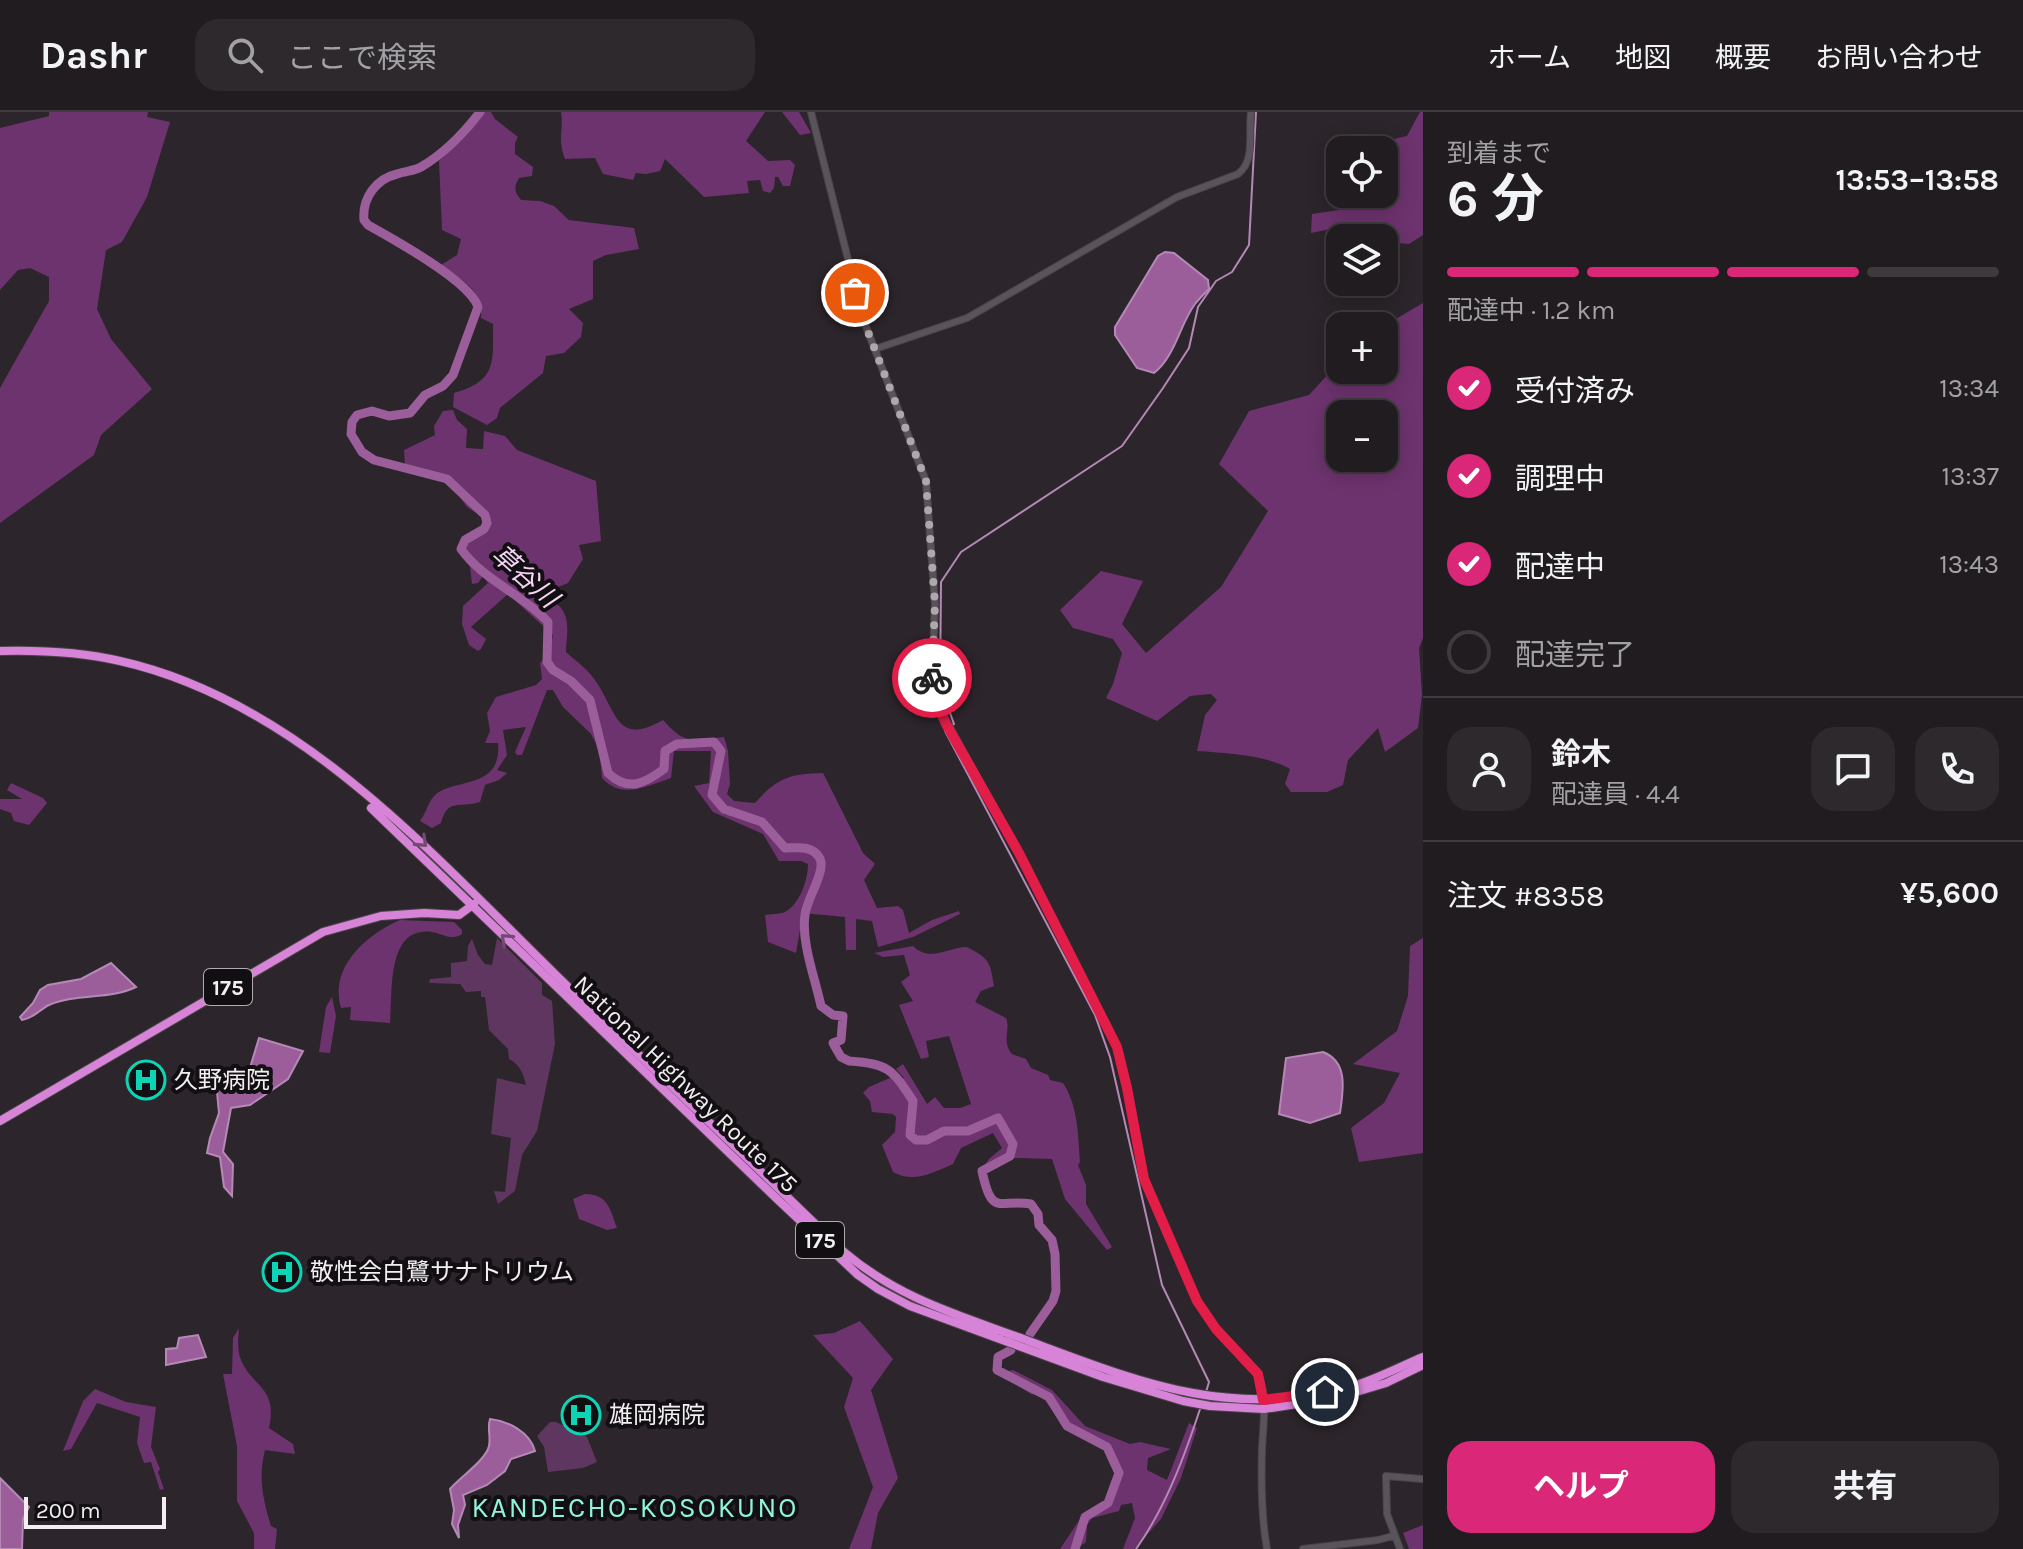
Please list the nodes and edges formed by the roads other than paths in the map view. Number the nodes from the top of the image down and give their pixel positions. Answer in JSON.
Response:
{"nodes":[{"id":1,"x":811,"y":112,"type":"edge"},
{"id":2,"x":1251,"y":112,"type":"edge"},
{"id":3,"x":875,"y":349,"type":"junction"},
{"id":4,"x":0,"y":651,"type":"edge"},
{"id":5,"x":318,"y":759,"type":"junction"},
{"id":6,"x":480,"y":898,"type":"junction"},
{"id":7,"x":471,"y":907,"type":"junction"},
{"id":8,"x":0,"y":1121,"type":"edge"},
{"id":9,"x":1423,"y":1357,"type":"edge"},
{"id":10,"x":1423,"y":1365,"type":"edge"},
{"id":11,"x":1264,"y":1404,"type":"junction"},
{"id":12,"x":1423,"y":1479,"type":"edge"},
{"id":13,"x":1393,"y":1536,"type":"junction"},
{"id":14,"x":1267,"y":1549,"type":"edge"},
{"id":15,"x":1303,"y":1549,"type":"edge"},
{"id":16,"x":1400,"y":1549,"type":"edge"}],
"edges":[{"from":1,"to":3,"type":"main road"},
{"from":2,"to":3,"type":"main road"},
{"from":3,"to":11,"type":"main road"},
{"from":4,"to":5,"type":"highway","name":"National Highway Route 175","number":"175"},
{"from":5,"to":6,"type":"highway","name":"National Highway Route 175","number":"175","one_way":true},
{"from":5,"to":7,"type":"highway","name":"National Highway Route 175","number":"175"},
{"from":6,"to":7,"type":"highway"},
{"from":6,"to":11,"type":"highway","name":"National Highway Route 175","number":"175"},
{"from":7,"to":8,"type":"highway","number":"175"},
{"from":11,"to":7,"type":"highway","name":"National Highway Route 175","number":"175","one_way":true},
{"from":9,"to":11,"type":"highway","name":"National Highway Route 175","number":"175"},
{"from":10,"to":11,"type":"highway","name":"National Highway Route 175","number":"175"},
{"from":11,"to":14,"type":"main road"},
{"from":12,"to":13,"type":"main road"},
{"from":13,"to":15,"type":"main road"},
{"from":13,"to":16,"type":"main road"}]}
